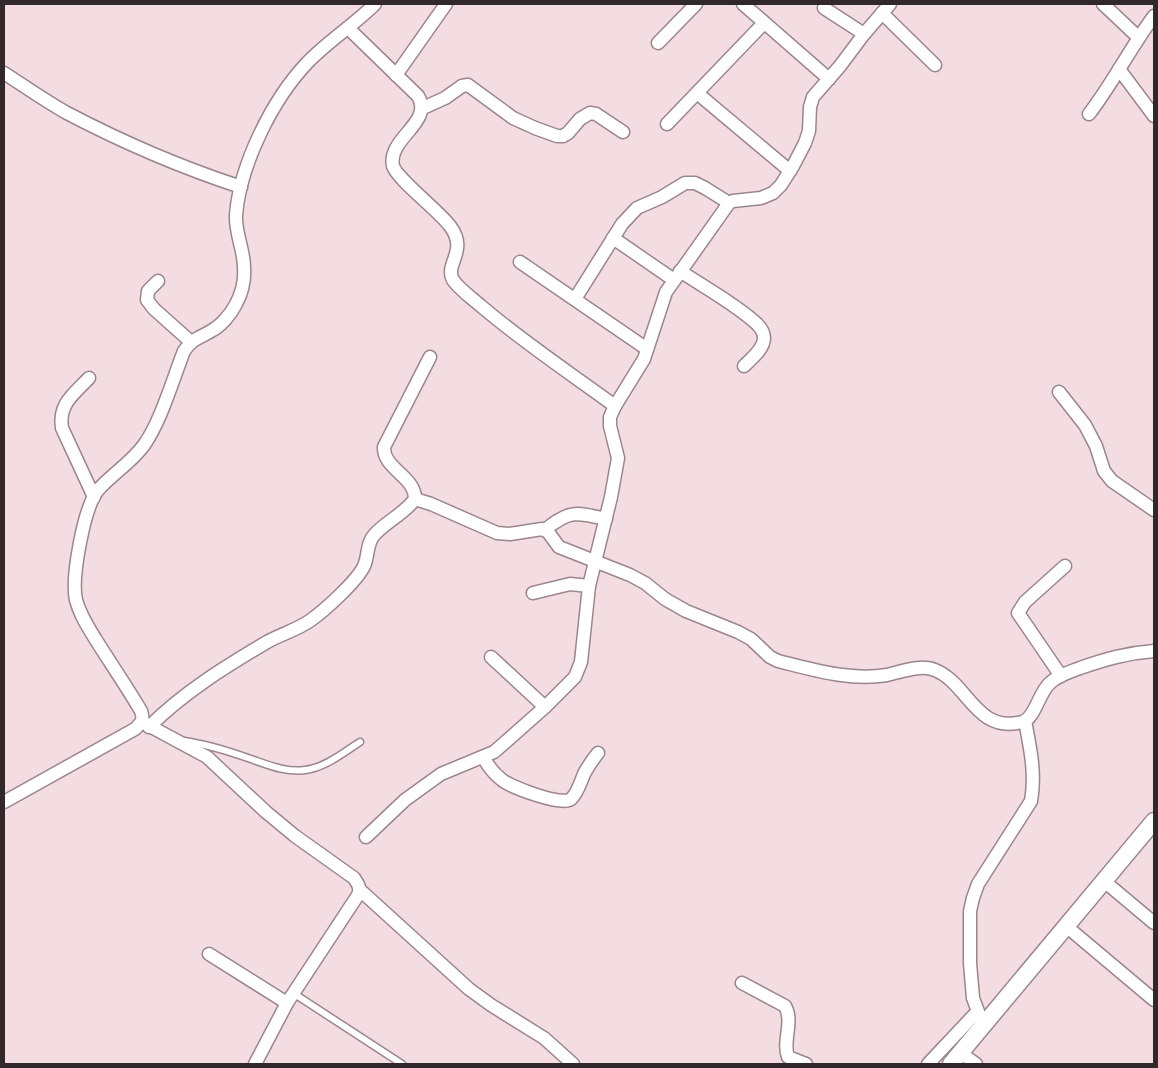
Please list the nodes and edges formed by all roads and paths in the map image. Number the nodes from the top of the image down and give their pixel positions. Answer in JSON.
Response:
{"nodes":[{"id":1,"x":375,"y":4,"type":"edge"},
{"id":2,"x":446,"y":4,"type":"edge"},
{"id":3,"x":696,"y":4,"type":"edge"},
{"id":4,"x":743,"y":4,"type":"edge"},
{"id":5,"x":1103,"y":4,"type":"edge"},
{"id":6,"x":824,"y":8,"type":"dead end"},
{"id":7,"x":886,"y":8,"type":"edge"},
{"id":8,"x":1154,"y":16,"type":"edge"},
{"id":9,"x":764,"y":23,"type":"junction"},
{"id":10,"x":348,"y":28,"type":"junction"},
{"id":11,"x":864,"y":34,"type":"junction"},
{"id":12,"x":1138,"y":37,"type":"junction"},
{"id":13,"x":658,"y":43,"type":"dead end"},
{"id":14,"x":935,"y":65,"type":"dead end"},
{"id":15,"x":1119,"y":69,"type":"junction"},
{"id":16,"x":4,"y":73,"type":"edge"},
{"id":17,"x":396,"y":75,"type":"junction"},
{"id":18,"x":829,"y":78,"type":"junction"},
{"id":19,"x":697,"y":93,"type":"junction"},
{"id":20,"x":423,"y":108,"type":"junction"},
{"id":21,"x":1089,"y":114,"type":"dead end"},
{"id":22,"x":1154,"y":116,"type":"edge"},
{"id":23,"x":667,"y":124,"type":"dead end"},
{"id":24,"x":623,"y":132,"type":"dead end"},
{"id":25,"x":790,"y":171,"type":"junction"},
{"id":26,"x":241,"y":187,"type":"junction"},
{"id":27,"x":729,"y":203,"type":"junction"},
{"id":28,"x":613,"y":238,"type":"junction"},
{"id":29,"x":520,"y":262,"type":"dead end"},
{"id":30,"x":677,"y":275,"type":"junction"},
{"id":31,"x":158,"y":282,"type":"dead end"},
{"id":32,"x":575,"y":299,"type":"junction"},
{"id":33,"x":191,"y":342,"type":"junction"},
{"id":34,"x":647,"y":349,"type":"junction"},
{"id":35,"x":430,"y":357,"type":"dead end"},
{"id":36,"x":744,"y":366,"type":"dead end"},
{"id":37,"x":89,"y":378,"type":"dead end"},
{"id":38,"x":1059,"y":392,"type":"dead end"},
{"id":39,"x":615,"y":406,"type":"junction"},
{"id":40,"x":94,"y":496,"type":"junction"},
{"id":41,"x":416,"y":499,"type":"junction"},
{"id":42,"x":1154,"y":510,"type":"edge"},
{"id":43,"x":606,"y":519,"type":"junction"},
{"id":44,"x":545,"y":530,"type":"junction"},
{"id":45,"x":595,"y":562,"type":"junction"},
{"id":46,"x":1065,"y":566,"type":"dead end"},
{"id":47,"x":589,"y":586,"type":"junction"},
{"id":48,"x":534,"y":593,"type":"dead end"},
{"id":49,"x":1154,"y":651,"type":"edge"},
{"id":50,"x":491,"y":657,"type":"dead end"},
{"id":51,"x":1060,"y":676,"type":"junction"},
{"id":52,"x":545,"y":707,"type":"junction"},
{"id":53,"x":1025,"y":720,"type":"junction"},
{"id":54,"x":145,"y":724,"type":"junction"},
{"id":55,"x":173,"y":740,"type":"junction"},
{"id":56,"x":360,"y":742,"type":"dead end"},
{"id":57,"x":598,"y":753,"type":"dead end"},
{"id":58,"x":483,"y":757,"type":"junction"},
{"id":59,"x":4,"y":802,"type":"edge"},
{"id":60,"x":1153,"y":825,"type":"edge"},
{"id":61,"x":366,"y":837,"type":"dead end"},
{"id":62,"x":1104,"y":881,"type":"junction"},
{"id":63,"x":360,"y":890,"type":"junction"},
{"id":64,"x":1154,"y":923,"type":"edge"},
{"id":65,"x":1066,"y":926,"type":"junction"},
{"id":66,"x":209,"y":954,"type":"dead end"},
{"id":67,"x":742,"y":983,"type":"dead end"},
{"id":68,"x":290,"y":998,"type":"junction"},
{"id":69,"x":1154,"y":1000,"type":"edge"},
{"id":70,"x":980,"y":1018,"type":"junction"},
{"id":71,"x":956,"y":1058,"type":"edge"},
{"id":72,"x":255,"y":1064,"type":"edge"},
{"id":73,"x":402,"y":1064,"type":"edge"},
{"id":74,"x":573,"y":1064,"type":"edge"},
{"id":75,"x":806,"y":1064,"type":"edge"},
{"id":76,"x":928,"y":1064,"type":"edge"},
{"id":77,"x":976,"y":1064,"type":"edge"}],
"edges":[{"from":1,"to":10,"type":"street"},
{"from":2,"to":17,"type":"street"},
{"from":3,"to":13,"type":"street"},
{"from":4,"to":9,"type":"street"},
{"from":5,"to":12,"type":"street"},
{"from":6,"to":11,"type":"street"},
{"from":7,"to":11,"type":"street"},
{"from":7,"to":14,"type":"street"},
{"from":8,"to":12,"type":"street"},
{"from":9,"to":18,"type":"street"},
{"from":9,"to":19,"type":"street"},
{"from":10,"to":17,"type":"street"},
{"from":10,"to":26,"type":"street"},
{"from":11,"to":18,"type":"street"},
{"from":12,"to":15,"type":"street"},
{"from":15,"to":21,"type":"street"},
{"from":15,"to":22,"type":"street"},
{"from":16,"to":26,"type":"street"},
{"from":17,"to":20,"type":"street"},
{"from":18,"to":25,"type":"street"},
{"from":19,"to":23,"type":"street"},
{"from":19,"to":25,"type":"street"},
{"from":20,"to":24,"type":"street"},
{"from":20,"to":39,"type":"street"},
{"from":25,"to":27,"type":"street"},
{"from":26,"to":33,"type":"street"},
{"from":27,"to":28,"type":"street"},
{"from":27,"to":30,"type":"street"},
{"from":28,"to":30,"type":"street"},
{"from":28,"to":32,"type":"street"},
{"from":29,"to":32,"type":"street"},
{"from":30,"to":34,"type":"street"},
{"from":30,"to":36,"type":"street"},
{"from":31,"to":33,"type":"street"},
{"from":32,"to":34,"type":"street"},
{"from":33,"to":40,"type":"street"},
{"from":34,"to":39,"type":"street"},
{"from":35,"to":41,"type":"street"},
{"from":37,"to":40,"type":"street"},
{"from":38,"to":42,"type":"street"},
{"from":39,"to":43,"type":"street"},
{"from":40,"to":54,"type":"street"},
{"from":41,"to":44,"type":"street"},
{"from":41,"to":54,"type":"street"},
{"from":43,"to":44,"type":"street"},
{"from":43,"to":45,"type":"street"},
{"from":44,"to":45,"type":"street"},
{"from":45,"to":47,"type":"street"},
{"from":45,"to":53,"type":"street"},
{"from":46,"to":51,"type":"street"},
{"from":47,"to":48,"type":"street"},
{"from":47,"to":52,"type":"street"},
{"from":49,"to":51,"type":"street"},
{"from":50,"to":52,"type":"street"},
{"from":51,"to":53,"type":"street"},
{"from":52,"to":58,"type":"street"},
{"from":53,"to":70,"type":"street"},
{"from":54,"to":55,"type":"street"},
{"from":54,"to":59,"type":"street"},
{"from":55,"to":56,"type":"lane"},
{"from":55,"to":63,"type":"street"},
{"from":57,"to":58,"type":"street"},
{"from":58,"to":61,"type":"street"},
{"from":60,"to":62,"type":"street"},
{"from":62,"to":64,"type":"street"},
{"from":62,"to":65,"type":"street"},
{"from":63,"to":68,"type":"street"},
{"from":63,"to":74,"type":"street"},
{"from":65,"to":69,"type":"street"},
{"from":65,"to":70,"type":"street"},
{"from":66,"to":68,"type":"street"},
{"from":67,"to":75,"type":"street"},
{"from":68,"to":72,"type":"street"},
{"from":68,"to":73,"type":"lane"},
{"from":70,"to":71,"type":"street"},
{"from":70,"to":76,"type":"street"},
{"from":71,"to":77,"type":"street"}]}
